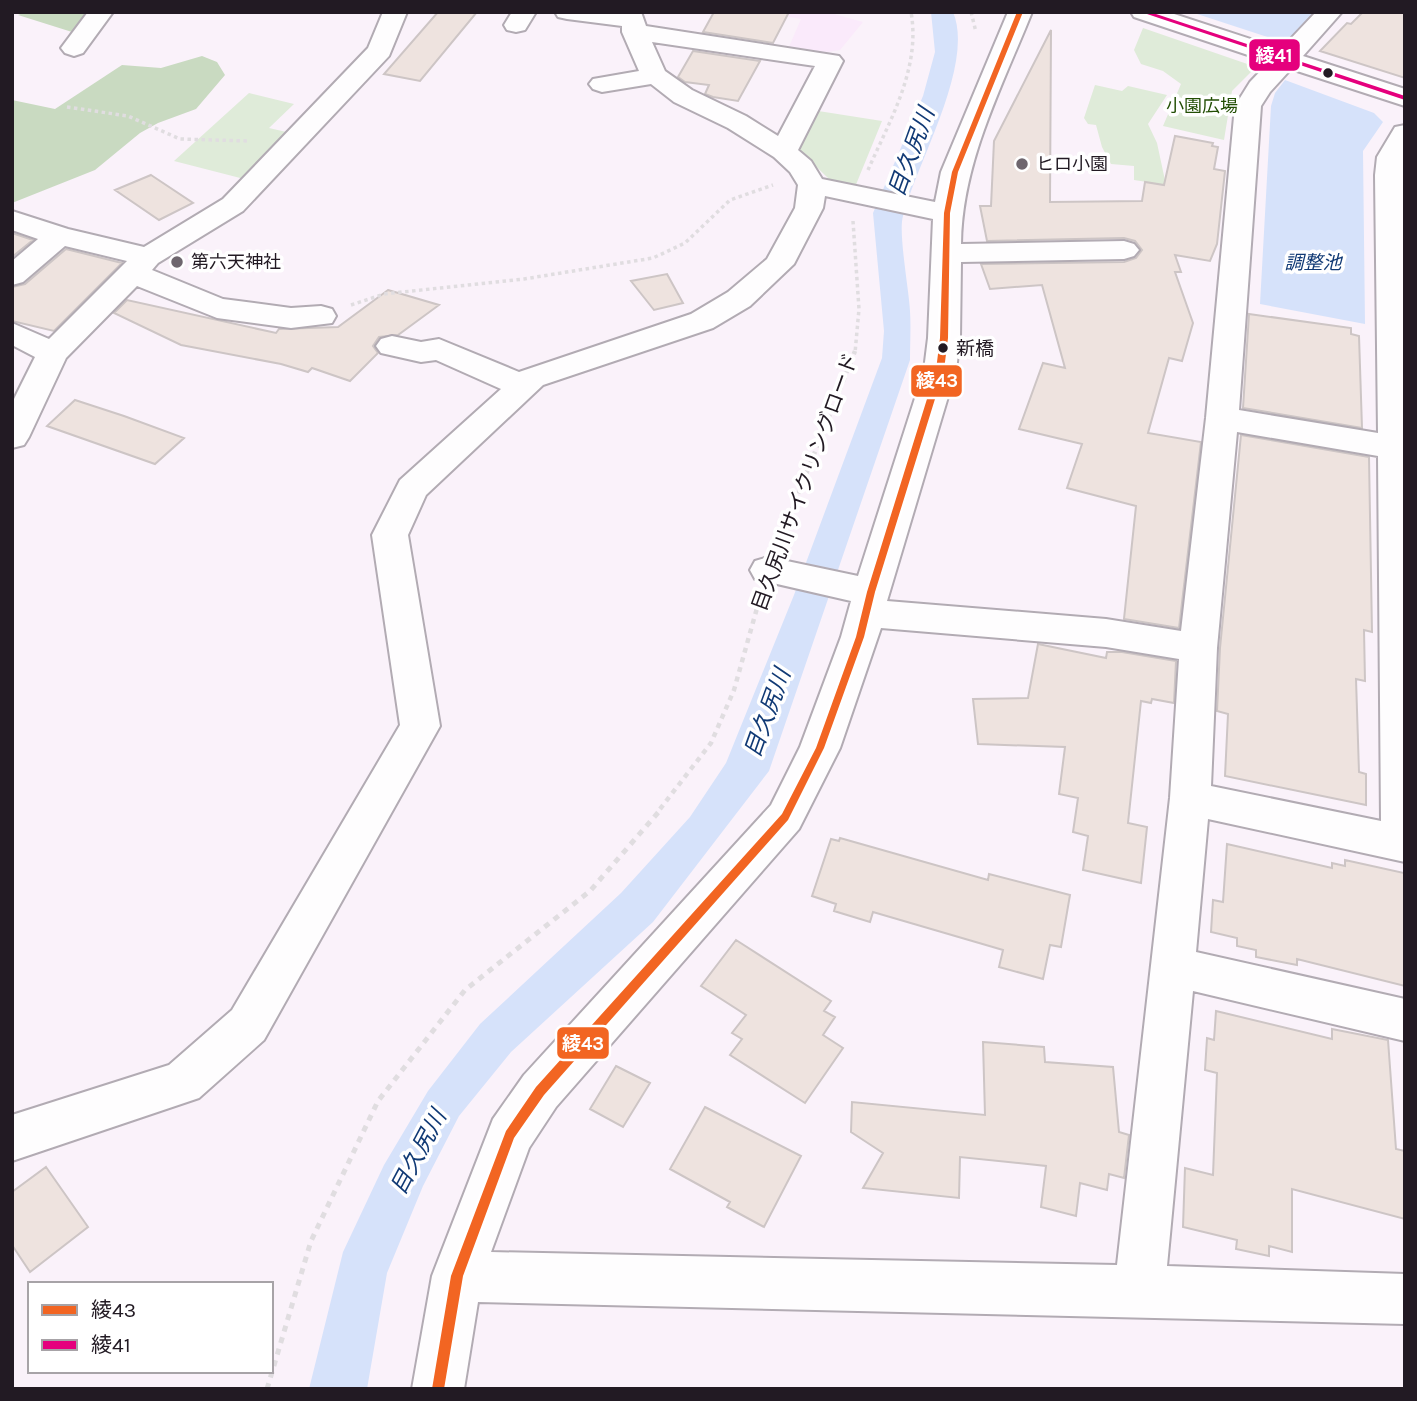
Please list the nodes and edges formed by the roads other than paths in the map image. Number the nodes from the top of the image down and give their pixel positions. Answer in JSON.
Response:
{"nodes":[{"id":1,"x":101,"y":12,"type":"edge"},
{"id":2,"x":395,"y":12,"type":"edge"},
{"id":3,"x":567,"y":12,"type":"edge"},
{"id":4,"x":1020,"y":12,"type":"edge"},
{"id":5,"x":1330,"y":12,"type":"edge"},
{"id":6,"x":1154,"y":14,"type":"edge"},
{"id":7,"x":631,"y":21,"type":"edge"},
{"id":8,"x":74,"y":48,"type":"dead end"},
{"id":9,"x":1285,"y":59,"type":"junction"},
{"id":10,"x":656,"y":76,"type":"junction"},
{"id":11,"x":602,"y":84,"type":"dead end"},
{"id":12,"x":1405,"y":98,"type":"edge"},
{"id":13,"x":1405,"y":133,"type":"edge"},
{"id":14,"x":784,"y":151,"type":"junction"},
{"id":15,"x":812,"y":185,"type":"junction"},
{"id":16,"x":12,"y":220,"type":"edge"},
{"id":17,"x":939,"y":225,"type":"junction"},
{"id":18,"x":59,"y":236,"type":"junction"},
{"id":19,"x":1124,"y":250,"type":"dead end"},
{"id":20,"x":1399,"y":256,"type":"edge"},
{"id":21,"x":140,"y":265,"type":"junction"},
{"id":22,"x":12,"y":276,"type":"edge"},
{"id":23,"x":321,"y":316,"type":"road end"},
{"id":24,"x":12,"y":333,"type":"edge"},
{"id":25,"x":392,"y":346,"type":"dead end"},
{"id":26,"x":53,"y":353,"type":"junction"},
{"id":27,"x":523,"y":386,"type":"junction"},
{"id":28,"x":1222,"y":418,"type":"junction"},
{"id":29,"x":12,"y":437,"type":"edge"},
{"id":30,"x":1400,"y":448,"type":"edge"},
{"id":31,"x":774,"y":571,"type":"road end"},
{"id":32,"x":863,"y":598,"type":"junction"},
{"id":33,"x":1198,"y":648,"type":"junction"},
{"id":34,"x":1190,"y":798,"type":"junction"},
{"id":35,"x":1403,"y":843,"type":"edge"},
{"id":36,"x":1172,"y":965,"type":"junction"},
{"id":37,"x":1405,"y":1020,"type":"edge"},
{"id":38,"x":12,"y":1138,"type":"edge"},
{"id":39,"x":457,"y":1276,"type":"junction"},
{"id":40,"x":1140,"y":1289,"type":"junction"},
{"id":41,"x":1405,"y":1299,"type":"edge"},
{"id":42,"x":438,"y":1389,"type":"edge"}],
"edges":[{"from":1,"to":8,"type":"street"},
{"from":2,"to":21,"type":"street"},
{"from":3,"to":7,"type":"street"},
{"from":4,"to":17,"type":"street"},
{"from":5,"to":9,"type":"street"},
{"from":6,"to":9,"type":"street"},
{"from":7,"to":10,"type":"street"},
{"from":7,"to":14,"type":"street"},
{"from":9,"to":12,"type":"street"},
{"from":9,"to":28,"type":"street"},
{"from":10,"to":11,"type":"street"},
{"from":10,"to":14,"type":"street"},
{"from":13,"to":20,"type":"street"},
{"from":14,"to":15,"type":"street"},
{"from":15,"to":17,"type":"street"},
{"from":15,"to":27,"type":"street"},
{"from":16,"to":18,"type":"street"},
{"from":17,"to":19,"type":"street"},
{"from":17,"to":32,"type":"street"},
{"from":18,"to":21,"type":"street"},
{"from":18,"to":22,"type":"street"},
{"from":20,"to":30,"type":"street"},
{"from":21,"to":23,"type":"street"},
{"from":21,"to":26,"type":"street"},
{"from":24,"to":26,"type":"street"},
{"from":25,"to":27,"type":"street"},
{"from":26,"to":29,"type":"street"},
{"from":27,"to":38,"type":"street"},
{"from":28,"to":30,"type":"street"},
{"from":28,"to":33,"type":"street"},
{"from":30,"to":35,"type":"street"},
{"from":31,"to":32,"type":"street"},
{"from":32,"to":33,"type":"street"},
{"from":32,"to":39,"type":"street"},
{"from":33,"to":34,"type":"street"},
{"from":34,"to":35,"type":"street"},
{"from":34,"to":36,"type":"street"},
{"from":36,"to":37,"type":"street"},
{"from":36,"to":40,"type":"street"},
{"from":39,"to":40,"type":"street"},
{"from":39,"to":42,"type":"street"},
{"from":40,"to":41,"type":"street"}]}
